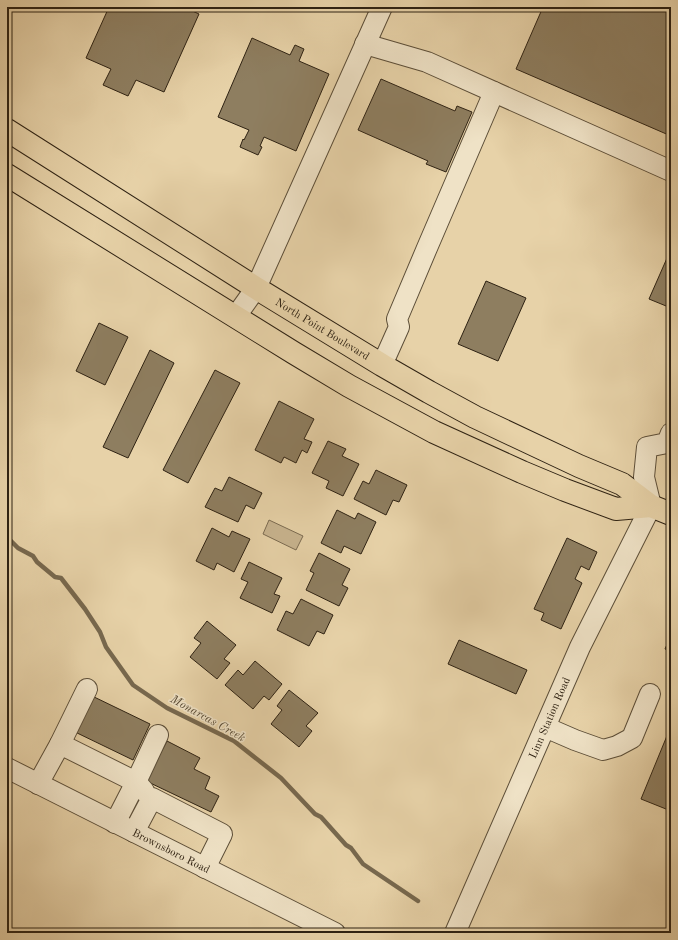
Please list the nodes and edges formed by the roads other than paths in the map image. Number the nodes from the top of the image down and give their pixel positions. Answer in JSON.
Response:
{"nodes":[{"id":1,"x":382,"y":7,"type":"edge"},
{"id":2,"x":365,"y":44,"type":"junction"},
{"id":3,"x":494,"y":92,"type":"junction"},
{"id":4,"x":7,"y":130,"type":"edge"},
{"id":5,"x":671,"y":171,"type":"edge"},
{"id":6,"x":7,"y":175,"type":"edge"},
{"id":7,"x":256,"y":288,"type":"junction"},
{"id":8,"x":236,"y":316,"type":"junction"},
{"id":9,"x":382,"y":365,"type":"junction"},
{"id":10,"x":671,"y":433,"type":"edge"},
{"id":11,"x":650,"y":506,"type":"junction"},
{"id":12,"x":671,"y":514,"type":"edge"},
{"id":13,"x":86,"y":689,"type":"dead end"},
{"id":14,"x":650,"y":694,"type":"dead end"},
{"id":15,"x":545,"y":726,"type":"junction"},
{"id":16,"x":158,"y":735,"type":"dead end"},
{"id":17,"x":60,"y":744,"type":"junction"},
{"id":18,"x":7,"y":768,"type":"edge"},
{"id":19,"x":136,"y":782,"type":"junction"},
{"id":20,"x":38,"y":784,"type":"junction"},
{"id":21,"x":152,"y":798,"type":"junction"},
{"id":22,"x":115,"y":823,"type":"junction"},
{"id":23,"x":134,"y":832,"type":"junction"},
{"id":24,"x":205,"y":868,"type":"junction"},
{"id":25,"x":335,"y":933,"type":"edge"},
{"id":26,"x":455,"y":933,"type":"edge"}],
"edges":[{"from":1,"to":2,"type":"street"},
{"from":2,"to":3,"type":"street"},
{"from":2,"to":7,"type":"street"},
{"from":3,"to":5,"type":"street"},
{"from":3,"to":9,"type":"street"},
{"from":4,"to":7,"type":"main road","name":"North Point Boulevard"},
{"from":6,"to":8,"type":"main road","name":"North Point Boulevard"},
{"from":7,"to":8,"type":"street"},
{"from":7,"to":9,"type":"main road","name":"North Point Boulevard"},
{"from":8,"to":11,"type":"main road","name":"North Point Boulevard"},
{"from":9,"to":11,"type":"main road","name":"North Point Boulevard"},
{"from":10,"to":11,"type":"street"},
{"from":11,"to":12,"type":"main road","name":"North Point Boulevard"},
{"from":11,"to":15,"type":"street","name":"Linn Station Road"},
{"from":13,"to":17,"type":"street"},
{"from":14,"to":15,"type":"street"},
{"from":15,"to":26,"type":"street","name":"Linn Station Road"},
{"from":16,"to":19,"type":"street"},
{"from":17,"to":19,"type":"street"},
{"from":17,"to":20,"type":"street"},
{"from":18,"to":20,"type":"street","name":"Brownsboro Road"},
{"from":19,"to":21,"type":"street"},
{"from":19,"to":22,"type":"street"},
{"from":20,"to":22,"type":"street","name":"Brownsboro Road"},
{"from":21,"to":23,"type":"street"},
{"from":21,"to":24,"type":"street"},
{"from":22,"to":23,"type":"street","name":"Brownsboro Road"},
{"from":23,"to":24,"type":"street","name":"Brownsboro Road"},
{"from":24,"to":25,"type":"street","name":"Brownsboro Road"}]}
